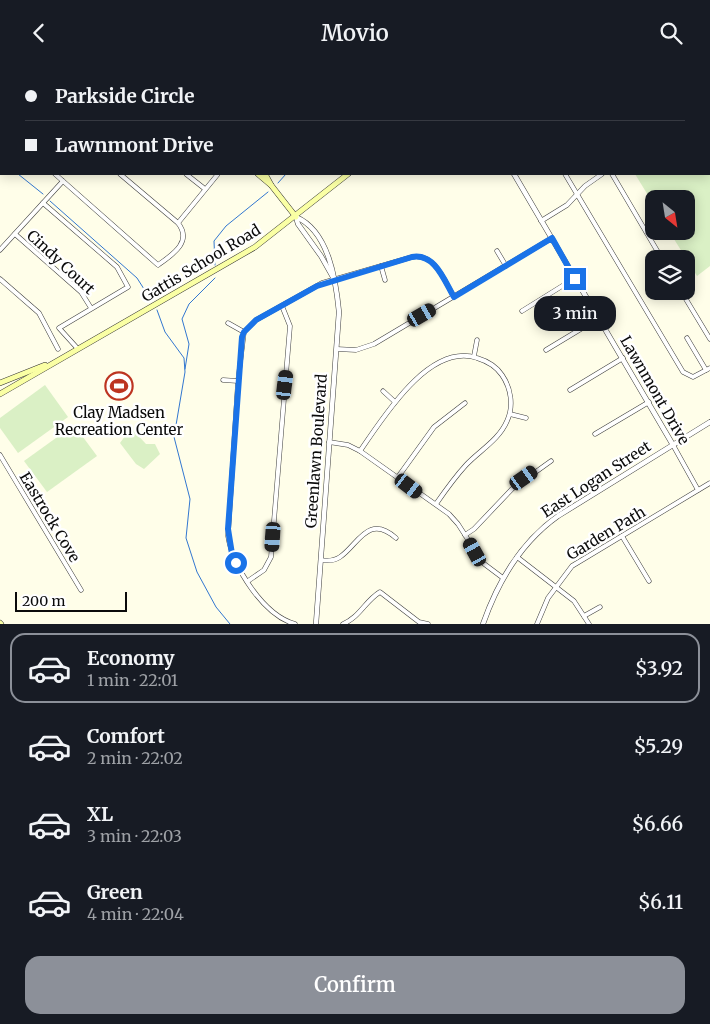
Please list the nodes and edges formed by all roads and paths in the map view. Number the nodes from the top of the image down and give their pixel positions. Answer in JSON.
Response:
{"nodes":[{"id":1,"x":55,"y":175,"type":"edge"},
{"id":2,"x":121,"y":175,"type":"edge"},
{"id":3,"x":187,"y":175,"type":"edge"},
{"id":4,"x":217,"y":175,"type":"edge"},
{"id":5,"x":259,"y":175,"type":"edge"},
{"id":6,"x":265,"y":175,"type":"edge"},
{"id":7,"x":347,"y":175,"type":"edge"},
{"id":8,"x":515,"y":175,"type":"edge"},
{"id":9,"x":567,"y":175,"type":"edge"},
{"id":10,"x":600,"y":175,"type":"edge"},
{"id":11,"x":613,"y":175,"type":"edge"},
{"id":12,"x":63,"y":181,"type":"junction"},
{"id":13,"x":270,"y":185,"type":"junction"},
{"id":14,"x":205,"y":189,"type":"junction"},
{"id":15,"x":577,"y":194,"type":"junction"},
{"id":16,"x":44,"y":203,"type":"junction"},
{"id":17,"x":296,"y":217,"type":"junction"},
{"id":18,"x":541,"y":221,"type":"junction"},
{"id":19,"x":178,"y":223,"type":"junction"},
{"id":20,"x":15,"y":234,"type":"junction"},
{"id":21,"x":552,"y":238,"type":"junction"},
{"id":22,"x":657,"y":250,"type":"edge"},
{"id":23,"x":0,"y":251,"type":"edge"},
{"id":24,"x":497,"y":251,"type":"dead end"},
{"id":25,"x":381,"y":266,"type":"junction"},
{"id":26,"x":506,"y":266,"type":"junction"},
{"id":27,"x":0,"y":279,"type":"edge"},
{"id":28,"x":334,"y":279,"type":"junction"},
{"id":29,"x":575,"y":279,"type":"junction"},
{"id":30,"x":385,"y":280,"type":"dead end"},
{"id":31,"x":454,"y":297,"type":"junction"},
{"id":32,"x":687,"y":300,"type":"edge"},
{"id":33,"x":282,"y":305,"type":"junction"},
{"id":34,"x":91,"y":307,"type":"junction"},
{"id":35,"x":522,"y":311,"type":"dead end"},
{"id":36,"x":599,"y":318,"type":"junction"},
{"id":37,"x":228,"y":323,"type":"dead end"},
{"id":38,"x":244,"y":332,"type":"junction"},
{"id":39,"x":687,"y":338,"type":"dead end"},
{"id":40,"x":710,"y":339,"type":"edge"},
{"id":41,"x":476,"y":340,"type":"dead end"},
{"id":42,"x":58,"y":349,"type":"dead end"},
{"id":43,"x":78,"y":349,"type":"junction"},
{"id":44,"x":337,"y":349,"type":"junction"},
{"id":45,"x":546,"y":350,"type":"dead end"},
{"id":46,"x":474,"y":357,"type":"junction"},
{"id":47,"x":623,"y":358,"type":"junction"},
{"id":48,"x":57,"y":361,"type":"junction"},
{"id":49,"x":708,"y":369,"type":"edge"},
{"id":50,"x":223,"y":381,"type":"dead end"},
{"id":51,"x":238,"y":381,"type":"junction"},
{"id":52,"x":0,"y":383,"type":"edge"},
{"id":53,"x":570,"y":390,"type":"dead end"},
{"id":54,"x":382,"y":391,"type":"dead end"},
{"id":55,"x":0,"y":394,"type":"edge"},
{"id":56,"x":395,"y":402,"type":"junction"},
{"id":57,"x":648,"y":402,"type":"junction"},
{"id":58,"x":464,"y":403,"type":"dead end"},
{"id":59,"x":510,"y":414,"type":"junction"},
{"id":60,"x":526,"y":418,"type":"dead end"},
{"id":61,"x":710,"y":422,"type":"edge"},
{"id":62,"x":595,"y":435,"type":"dead end"},
{"id":63,"x":329,"y":442,"type":"junction"},
{"id":64,"x":672,"y":445,"type":"junction"},
{"id":65,"x":360,"y":451,"type":"junction"},
{"id":66,"x":0,"y":455,"type":"edge"},
{"id":67,"x":551,"y":461,"type":"dead end"},
{"id":68,"x":398,"y":477,"type":"junction"},
{"id":69,"x":710,"y":483,"type":"edge"},
{"id":70,"x":698,"y":491,"type":"junction"},
{"id":71,"x":436,"y":504,"type":"junction"},
{"id":72,"x":465,"y":535,"type":"junction"},
{"id":73,"x":622,"y":536,"type":"junction"},
{"id":74,"x":396,"y":538,"type":"dead end"},
{"id":75,"x":517,"y":557,"type":"junction"},
{"id":76,"x":320,"y":560,"type":"junction"},
{"id":77,"x":502,"y":578,"type":"junction"},
{"id":78,"x":248,"y":581,"type":"junction"},
{"id":79,"x":649,"y":581,"type":"dead end"},
{"id":80,"x":555,"y":587,"type":"junction"},
{"id":81,"x":81,"y":590,"type":"dead end"},
{"id":82,"x":600,"y":607,"type":"dead end"},
{"id":83,"x":584,"y":616,"type":"junction"},
{"id":84,"x":295,"y":624,"type":"edge"},
{"id":85,"x":316,"y":624,"type":"edge"},
{"id":86,"x":342,"y":624,"type":"edge"},
{"id":87,"x":428,"y":624,"type":"edge"},
{"id":88,"x":483,"y":624,"type":"edge"},
{"id":89,"x":537,"y":624,"type":"edge"},
{"id":90,"x":589,"y":624,"type":"edge"}],
"edges":[{"from":1,"to":12,"type":"street"},
{"from":2,"to":19,"type":"street"},
{"from":3,"to":14,"type":"street"},
{"from":4,"to":14,"type":"street"},
{"from":5,"to":13,"type":"main road","name":"Greenlawn Boulevard"},
{"from":6,"to":13,"type":"main road","name":"Greenlawn Boulevard"},
{"from":7,"to":17,"type":"main road","name":"Gattis School Road"},
{"from":8,"to":18,"type":"street","name":"Lawnmont Drive"},
{"from":9,"to":15,"type":"street"},
{"from":10,"to":15,"type":"street"},
{"from":11,"to":22,"type":"street"},
{"from":12,"to":16,"type":"street"},
{"from":12,"to":19,"type":"street"},
{"from":13,"to":17,"type":"main road","name":"Greenlawn Boulevard"},
{"from":14,"to":19,"type":"street"},
{"from":15,"to":18,"type":"street"},
{"from":15,"to":49,"type":"street"},
{"from":16,"to":20,"type":"street"},
{"from":16,"to":34,"type":"street"},
{"from":17,"to":28,"type":"street","name":"Greenlawn Boulevard"},
{"from":17,"to":28,"type":"street","name":"Greenlawn Boulevard"},
{"from":17,"to":43,"type":"main road","name":"Gattis School Road"},
{"from":18,"to":21,"type":"street","name":"Lawnmont Drive"},
{"from":20,"to":23,"type":"street"},
{"from":20,"to":34,"type":"street","name":"Cindy Court"},
{"from":21,"to":26,"type":"street"},
{"from":21,"to":29,"type":"street","name":"Lawnmont Drive"},
{"from":24,"to":26,"type":"street"},
{"from":25,"to":28,"type":"street"},
{"from":25,"to":30,"type":"street"},
{"from":25,"to":31,"type":"street"},
{"from":26,"to":31,"type":"street"},
{"from":27,"to":42,"type":"street"},
{"from":28,"to":33,"type":"street"},
{"from":28,"to":44,"type":"street","name":"Greenlawn Boulevard"},
{"from":29,"to":35,"type":"street"},
{"from":29,"to":36,"type":"street","name":"Lawnmont Drive"},
{"from":31,"to":44,"type":"street"},
{"from":32,"to":40,"type":"street"},
{"from":33,"to":38,"type":"street"},
{"from":33,"to":78,"type":"street"},
{"from":34,"to":43,"type":"street"},
{"from":36,"to":45,"type":"street"},
{"from":36,"to":47,"type":"street","name":"Lawnmont Drive"},
{"from":37,"to":38,"type":"street"},
{"from":38,"to":51,"type":"street"},
{"from":39,"to":49,"type":"street"},
{"from":41,"to":46,"type":"street"},
{"from":43,"to":48,"type":"main road","name":"Gattis School Road"},
{"from":44,"to":63,"type":"street","name":"Greenlawn Boulevard"},
{"from":46,"to":56,"type":"street"},
{"from":46,"to":59,"type":"street"},
{"from":47,"to":53,"type":"street"},
{"from":47,"to":57,"type":"street","name":"Lawnmont Drive"},
{"from":48,"to":52,"type":"main road","name":"Gattis School Road"},
{"from":48,"to":55,"type":"main road","name":"Gattis School Road"},
{"from":50,"to":51,"type":"street"},
{"from":51,"to":78,"type":"street"},
{"from":54,"to":56,"type":"street"},
{"from":56,"to":65,"type":"street"},
{"from":57,"to":62,"type":"street"},
{"from":57,"to":64,"type":"street","name":"Lawnmont Drive"},
{"from":58,"to":68,"type":"street"},
{"from":59,"to":60,"type":"street"},
{"from":59,"to":71,"type":"street"},
{"from":61,"to":64,"type":"street","name":"East Logan Street"},
{"from":63,"to":65,"type":"street"},
{"from":63,"to":76,"type":"street","name":"Greenlawn Boulevard"},
{"from":64,"to":70,"type":"street","name":"Lawnmont Drive"},
{"from":64,"to":75,"type":"street","name":"East Logan Street"},
{"from":65,"to":68,"type":"street"},
{"from":66,"to":81,"type":"street","name":"Eastrock Cove"},
{"from":67,"to":72,"type":"street"},
{"from":68,"to":71,"type":"street"},
{"from":69,"to":70,"type":"street","name":"Garden Path"},
{"from":70,"to":73,"type":"street","name":"Garden Path"},
{"from":71,"to":72,"type":"street"},
{"from":72,"to":77,"type":"street"},
{"from":73,"to":79,"type":"street"},
{"from":73,"to":80,"type":"street","name":"Garden Path"},
{"from":74,"to":76,"type":"street"},
{"from":75,"to":77,"type":"street","name":"East Logan Street"},
{"from":75,"to":80,"type":"street"},
{"from":76,"to":85,"type":"street","name":"Greenlawn Boulevard"},
{"from":77,"to":88,"type":"street","name":"East Logan Street"},
{"from":78,"to":84,"type":"street"},
{"from":80,"to":83,"type":"street"},
{"from":80,"to":89,"type":"street","name":"Garden Path"},
{"from":82,"to":83,"type":"street"},
{"from":83,"to":90,"type":"street"},
{"from":86,"to":87,"type":"street"}]}
